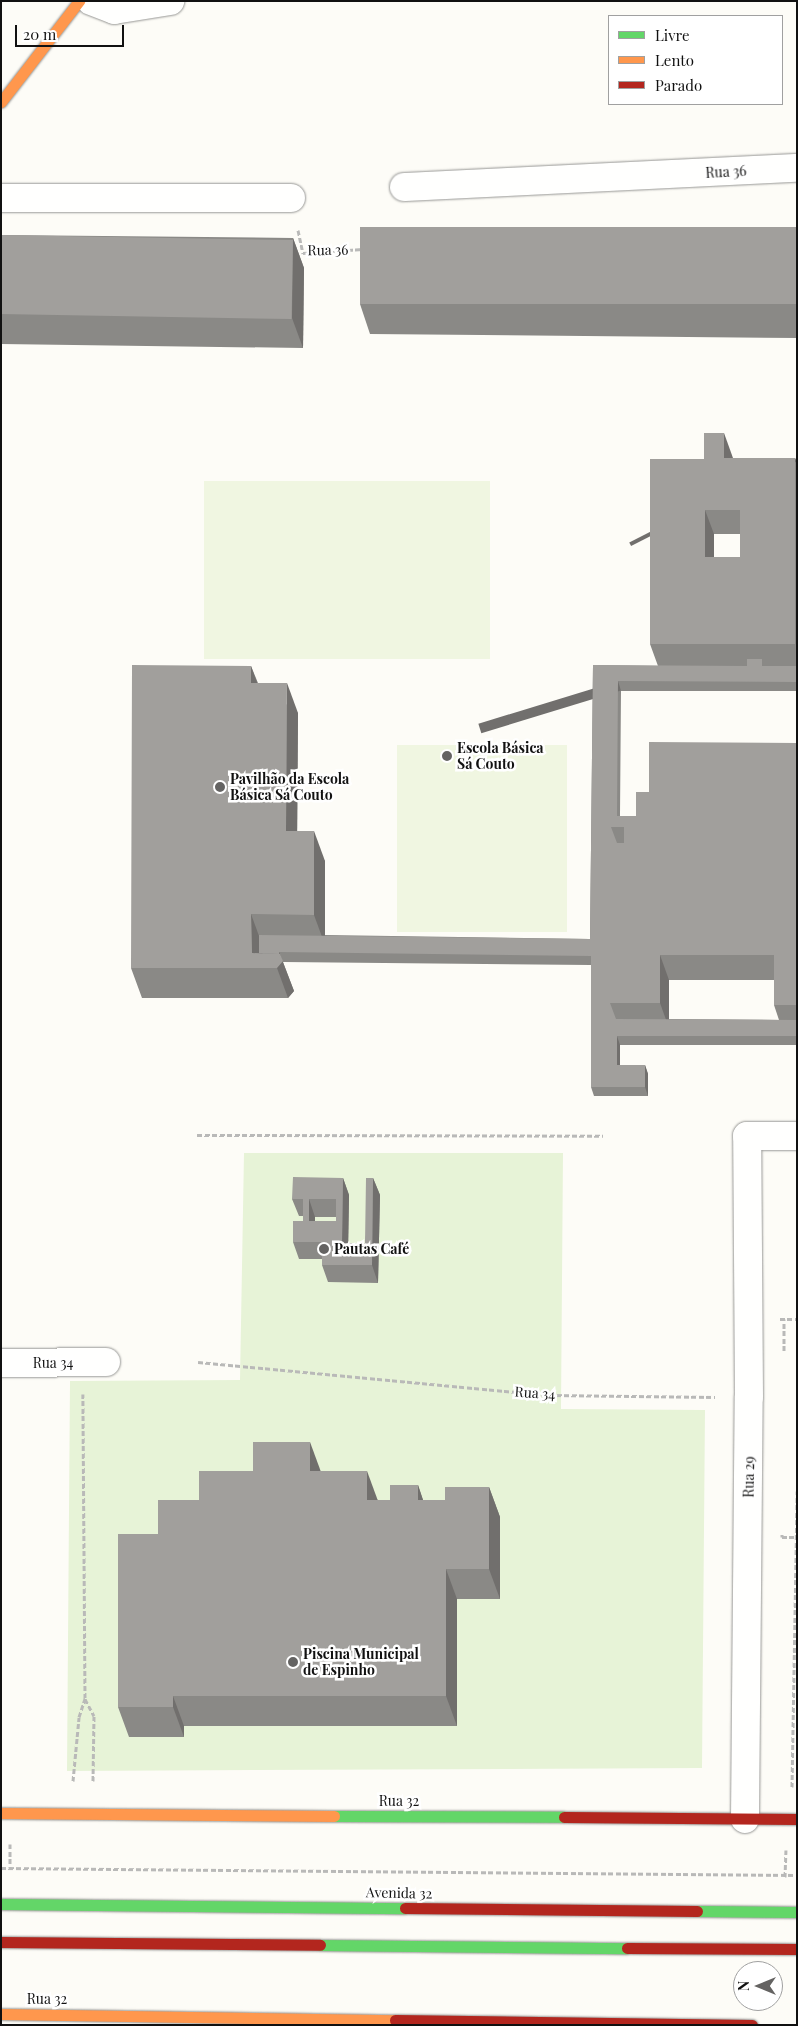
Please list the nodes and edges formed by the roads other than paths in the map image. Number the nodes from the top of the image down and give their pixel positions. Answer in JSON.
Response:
{"nodes":[{"id":1,"x":79,"y":1,"type":"edge"},
{"id":2,"x":91,"y":1,"type":"edge"},
{"id":3,"x":170,"y":1,"type":"edge"},
{"id":4,"x":1,"y":102,"type":"edge"},
{"id":5,"x":797,"y":168,"type":"edge"},
{"id":6,"x":404,"y":187,"type":"dead end"},
{"id":7,"x":1,"y":198,"type":"edge"},
{"id":8,"x":291,"y":198,"type":"road end"},
{"id":9,"x":797,"y":1136,"type":"edge"},
{"id":10,"x":1,"y":1363,"type":"edge"},
{"id":11,"x":95,"y":1363,"type":"road end"},
{"id":12,"x":1,"y":1813,"type":"edge"},
{"id":13,"x":745,"y":1819,"type":"junction"},
{"id":14,"x":794,"y":1819,"type":"edge"},
{"id":15,"x":1,"y":1904,"type":"edge"},
{"id":16,"x":797,"y":1912,"type":"edge"},
{"id":17,"x":1,"y":1942,"type":"edge"},
{"id":18,"x":797,"y":1949,"type":"edge"},
{"id":19,"x":1,"y":2014,"type":"edge"},
{"id":20,"x":77,"y":2020,"type":"edge"},
{"id":21,"x":752,"y":2025,"type":"edge"}],
"edges":[{"from":1,"to":4,"type":"street"},
{"from":2,"to":3,"type":"street"},
{"from":5,"to":6,"type":"street","name":"Rua 36"},
{"from":7,"to":8,"type":"street"},
{"from":9,"to":13,"type":"street","name":"Rua 29"},
{"from":10,"to":11,"type":"street","name":"Rua 34"},
{"from":12,"to":13,"type":"street","name":"Rua 32"},
{"from":13,"to":14,"type":"street","name":"Rua 32"},
{"from":15,"to":16,"type":"street","name":"Avenida 32"},
{"from":17,"to":18,"type":"street"},
{"from":19,"to":20,"type":"street","name":"Rua 32"},
{"from":20,"to":21,"type":"street","name":"Rua 32"}]}
